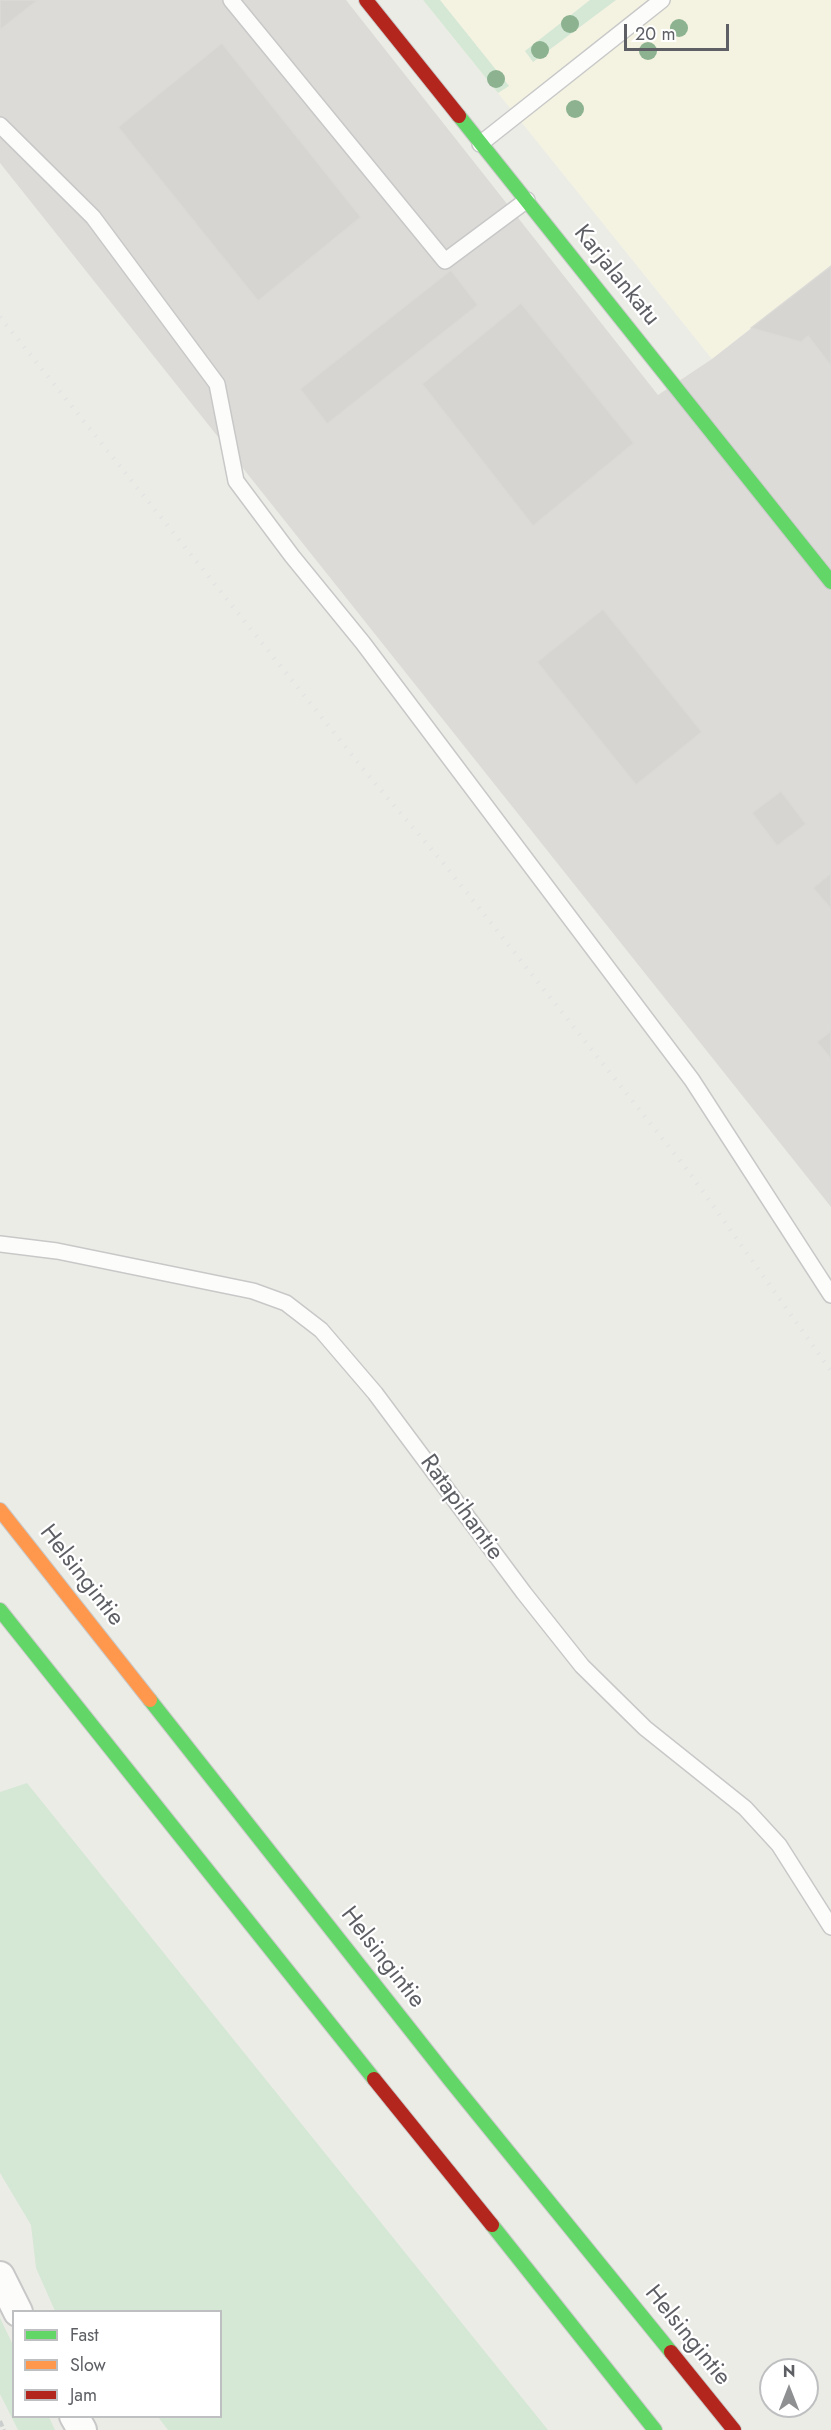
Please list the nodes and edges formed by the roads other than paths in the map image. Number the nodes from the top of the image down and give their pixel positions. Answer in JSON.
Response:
{"nodes":[{"id":1,"x":231,"y":0,"type":"edge"},
{"id":2,"x":366,"y":0,"type":"edge"},
{"id":3,"x":662,"y":0,"type":"edge"},
{"id":4,"x":0,"y":125,"type":"edge"},
{"id":5,"x":480,"y":144,"type":"junction"},
{"id":6,"x":527,"y":200,"type":"junction"},
{"id":7,"x":831,"y":582,"type":"edge"},
{"id":8,"x":0,"y":1244,"type":"edge"},
{"id":9,"x":831,"y":1295,"type":"edge"},
{"id":10,"x":0,"y":1510,"type":"edge"},
{"id":11,"x":0,"y":1610,"type":"edge"},
{"id":12,"x":831,"y":1927,"type":"edge"},
{"id":13,"x":0,"y":2276,"type":"edge"},
{"id":14,"x":17,"y":2310,"type":"edge"},
{"id":15,"x":655,"y":2430,"type":"edge"},
{"id":16,"x":734,"y":2430,"type":"edge"}],
"edges":[{"from":1,"to":6,"type":"lane"},
{"from":2,"to":5,"type":"main road","name":"Karjalankatu"},
{"from":3,"to":5,"type":"lane"},
{"from":4,"to":9,"type":"lane"},
{"from":5,"to":6,"type":"main road","name":"Karjalankatu"},
{"from":6,"to":7,"type":"main road","name":"Karjalankatu"},
{"from":8,"to":12,"type":"lane","name":"Ratapihantie"},
{"from":10,"to":16,"type":"main road","name":"Helsingintie"},
{"from":11,"to":15,"type":"main road"},
{"from":13,"to":14,"type":"street"}]}
